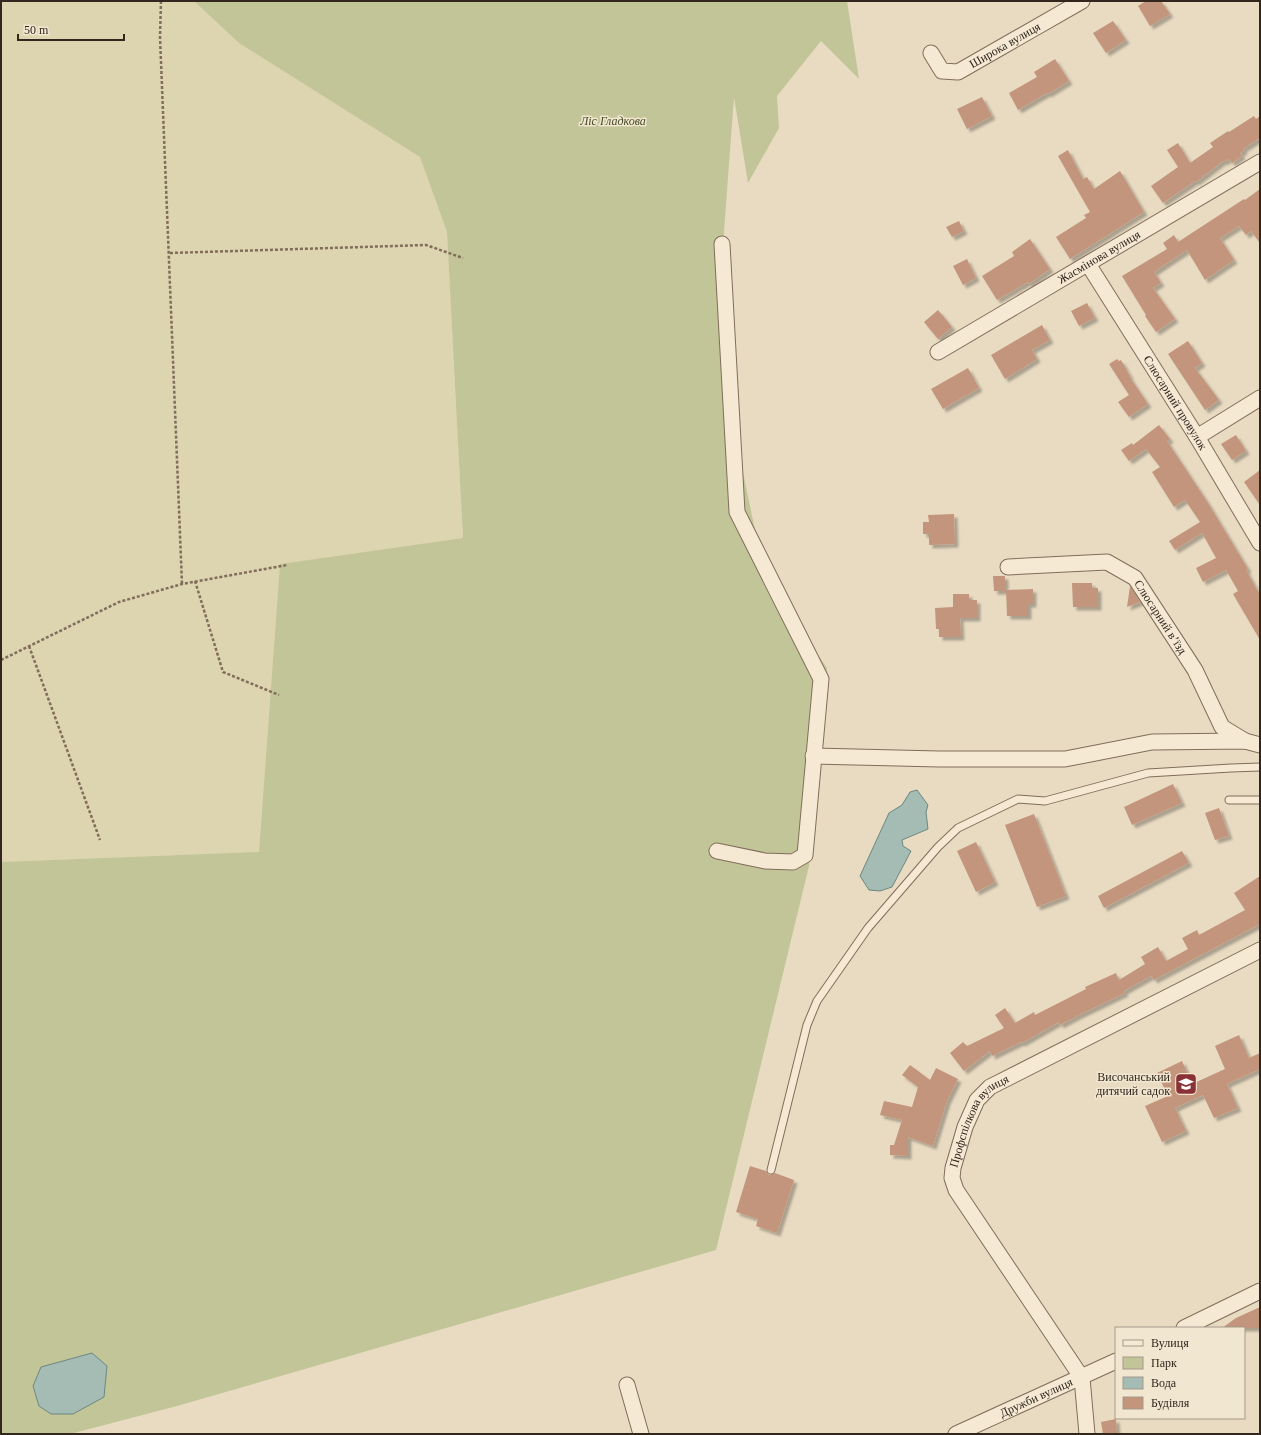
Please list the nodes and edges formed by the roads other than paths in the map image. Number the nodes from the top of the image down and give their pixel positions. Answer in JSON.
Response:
{"nodes":[{"id":1,"x":1082,"y":1,"type":"edge"},
{"id":2,"x":931,"y":53,"type":"dead end"},
{"id":3,"x":1260,"y":162,"type":"edge"},
{"id":4,"x":722,"y":244,"type":"dead end"},
{"id":5,"x":1088,"y":264,"type":"junction"},
{"id":6,"x":938,"y":352,"type":"dead end"},
{"id":7,"x":1260,"y":398,"type":"edge"},
{"id":8,"x":1197,"y":437,"type":"junction"},
{"id":9,"x":1260,"y":543,"type":"edge"},
{"id":10,"x":1008,"y":567,"type":"dead end"},
{"id":11,"x":1244,"y":741,"type":"junction"},
{"id":12,"x":1260,"y":745,"type":"edge"},
{"id":13,"x":813,"y":756,"type":"junction"},
{"id":14,"x":1260,"y":768,"type":"edge"},
{"id":15,"x":1229,"y":800,"type":"dead end"},
{"id":16,"x":1260,"y":800,"type":"edge"},
{"id":17,"x":717,"y":851,"type":"dead end"},
{"id":18,"x":1260,"y":950,"type":"edge"},
{"id":19,"x":771,"y":1170,"type":"dead end"},
{"id":20,"x":1260,"y":1291,"type":"edge"},
{"id":21,"x":1186,"y":1327,"type":"edge"},
{"id":22,"x":1115,"y":1362,"type":"edge"},
{"id":23,"x":1082,"y":1378,"type":"junction"},
{"id":24,"x":627,"y":1386,"type":"dead end"},
{"id":25,"x":641,"y":1434,"type":"edge"},
{"id":26,"x":956,"y":1434,"type":"edge"},
{"id":27,"x":1088,"y":1434,"type":"edge"}],
"edges":[{"from":1,"to":2,"type":"street","name":"Широка вулиця"},
{"from":3,"to":5,"type":"street","name":"Жасмінова вулиця"},
{"from":4,"to":13,"type":"street"},
{"from":5,"to":6,"type":"street","name":"Жасмінова вулиця"},
{"from":5,"to":8,"type":"street","name":"Слюсарний провулок"},
{"from":7,"to":8,"type":"street"},
{"from":8,"to":9,"type":"street","name":"Слюсарний провулок"},
{"from":10,"to":11,"type":"street","name":"Слюсарний в’їзд"},
{"from":11,"to":12,"type":"street"},
{"from":11,"to":13,"type":"street"},
{"from":13,"to":17,"type":"street"},
{"from":14,"to":19,"type":"lane"},
{"from":15,"to":16,"type":"lane"},
{"from":18,"to":23,"type":"street","name":"Профспілкова вулиця"},
{"from":20,"to":21,"type":"street"},
{"from":22,"to":23,"type":"street","name":"Дружби вулиця"},
{"from":23,"to":26,"type":"street","name":"Дружби вулиця"},
{"from":23,"to":27,"type":"street","name":"Профспілкова вулиця"},
{"from":24,"to":25,"type":"street"}]}
